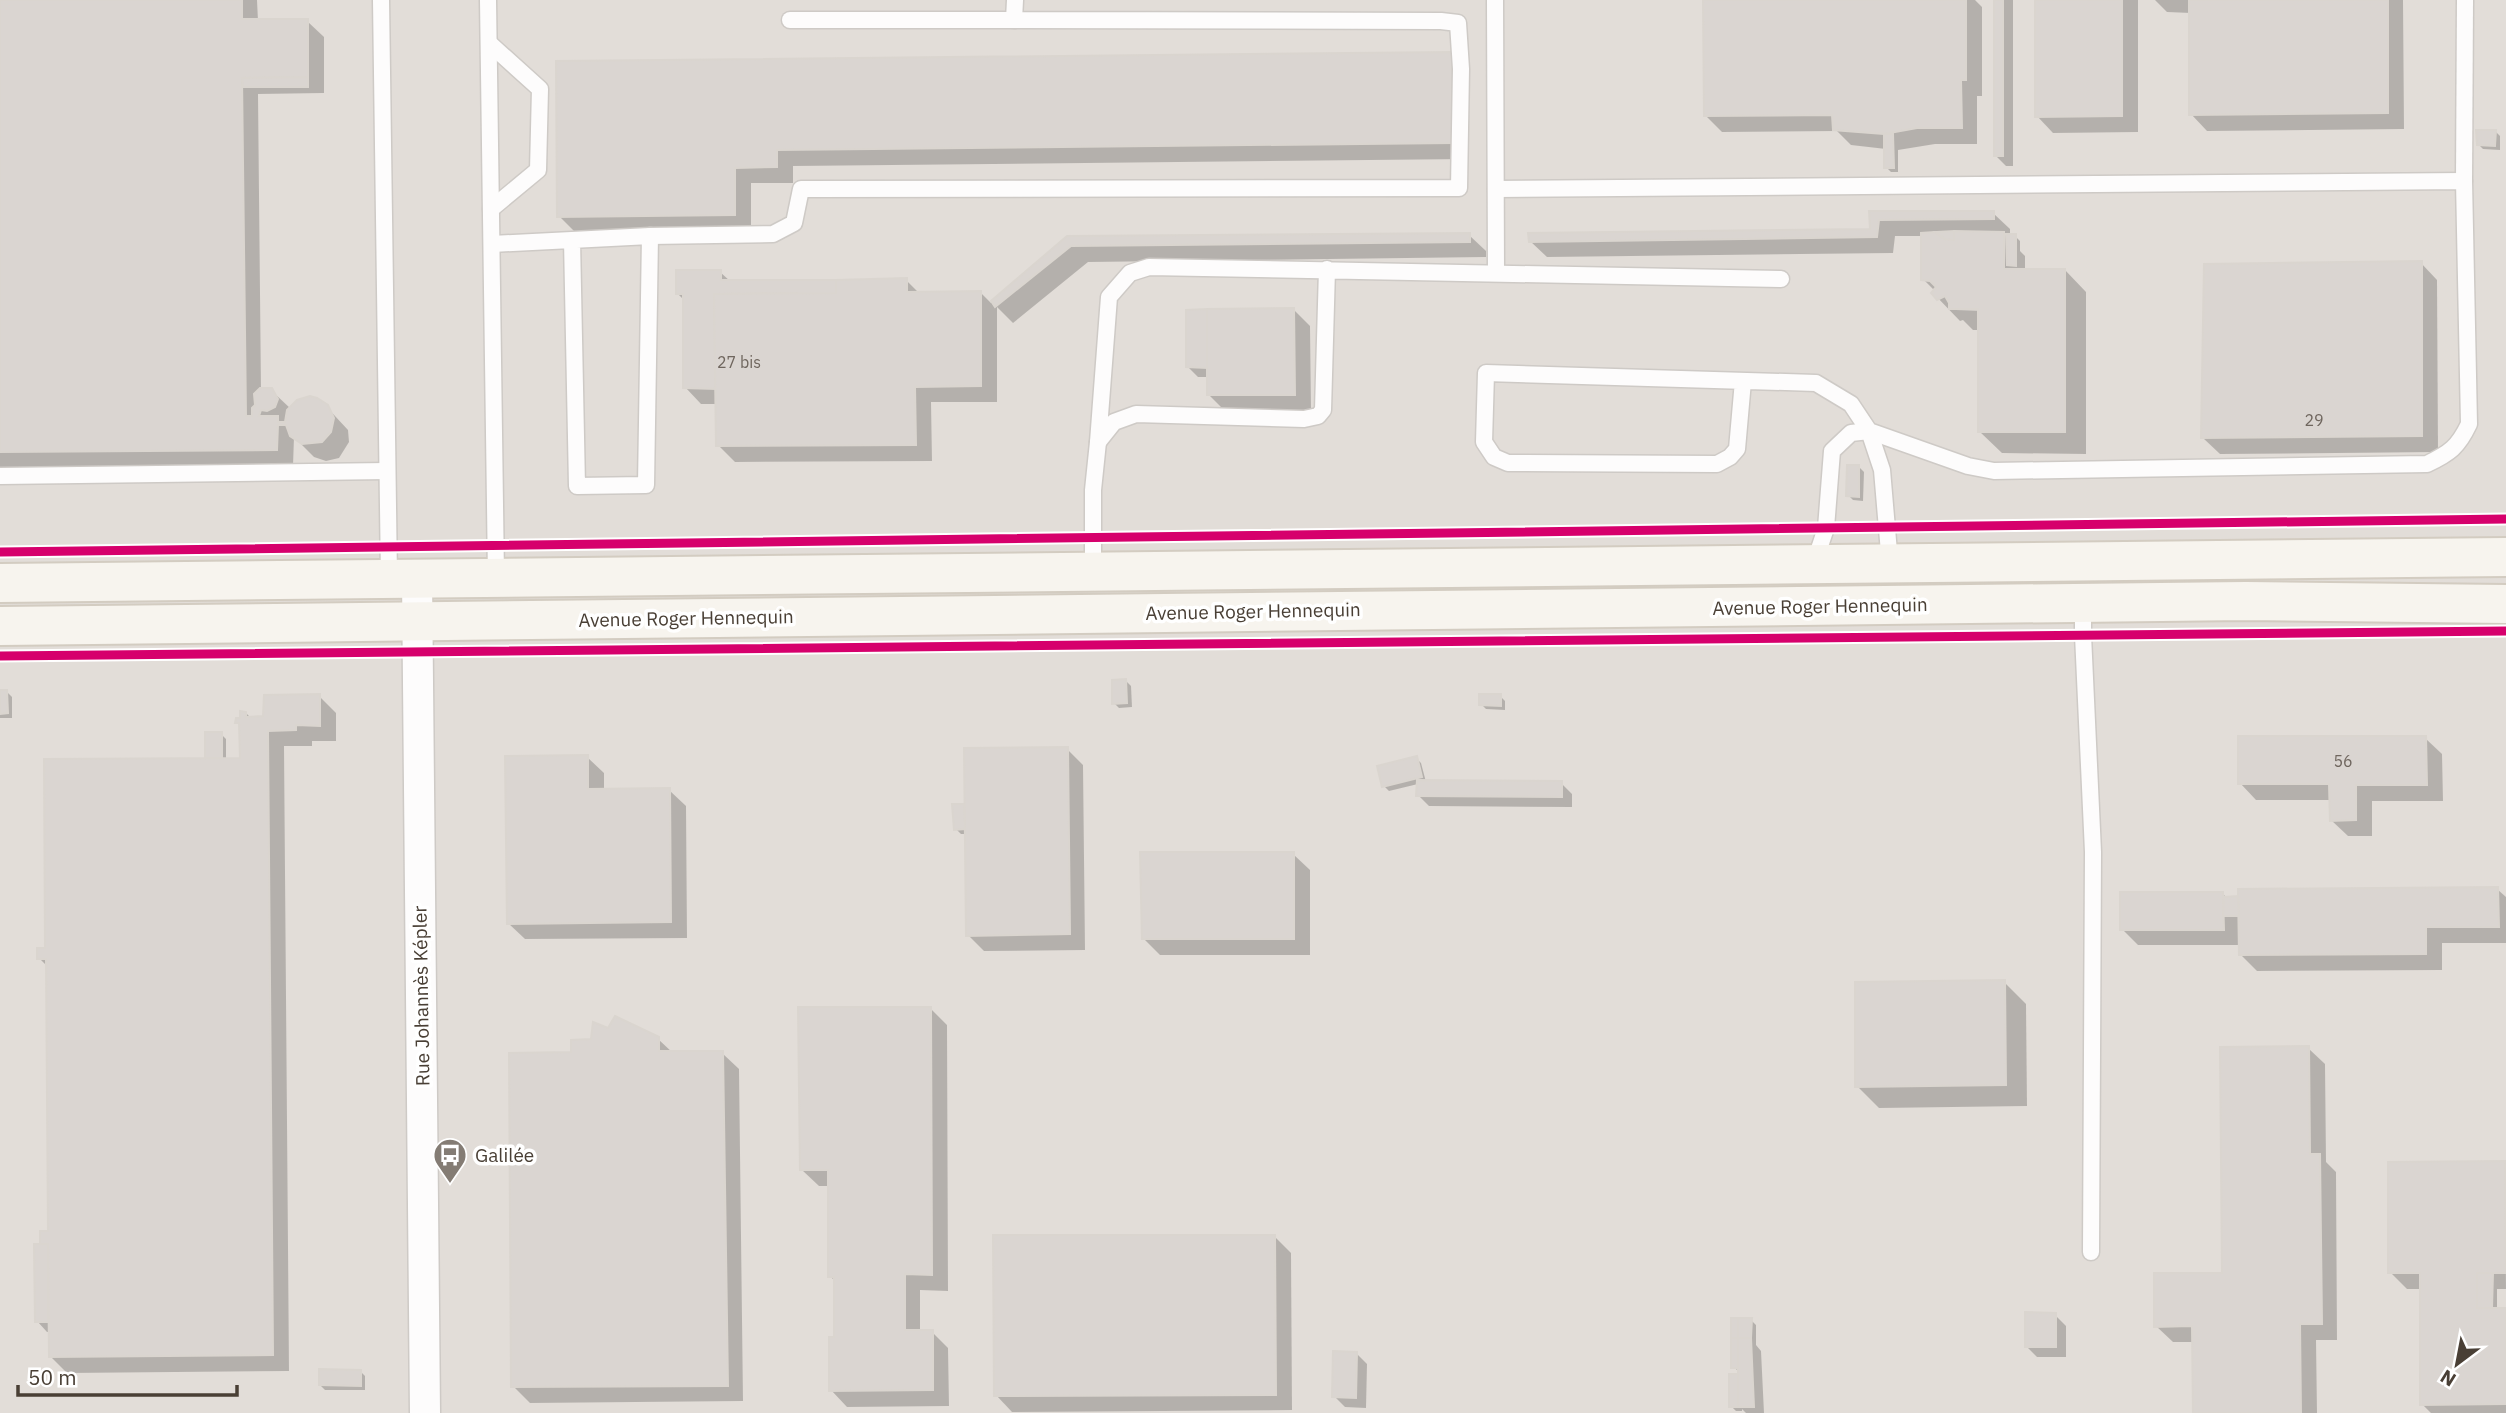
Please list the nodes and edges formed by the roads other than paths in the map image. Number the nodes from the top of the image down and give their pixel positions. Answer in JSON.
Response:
{"nodes":[{"id":1,"x":382,"y":0,"type":"edge"},
{"id":2,"x":488,"y":0,"type":"edge"},
{"id":3,"x":1015,"y":0,"type":"edge"},
{"id":4,"x":1495,"y":0,"type":"edge"},
{"id":5,"x":2465,"y":0,"type":"edge"},
{"id":6,"x":790,"y":20,"type":"dead end"},
{"id":7,"x":1014,"y":20,"type":"junction"},
{"id":8,"x":489,"y":43,"type":"junction"},
{"id":9,"x":2464,"y":181,"type":"junction"},
{"id":10,"x":1496,"y":189,"type":"junction"},
{"id":11,"x":491,"y":209,"type":"junction"},
{"id":12,"x":650,"y":236,"type":"junction"},
{"id":13,"x":572,"y":240,"type":"junction"},
{"id":14,"x":492,"y":244,"type":"junction"},
{"id":15,"x":1327,"y":269,"type":"junction"},
{"id":16,"x":1496,"y":273,"type":"junction"},
{"id":17,"x":1781,"y":279,"type":"dead end"},
{"id":18,"x":1743,"y":381,"type":"junction"},
{"id":19,"x":1869,"y":431,"type":"junction"},
{"id":20,"x":1098,"y":442,"type":"junction"},
{"id":21,"x":387,"y":471,"type":"junction"},
{"id":22,"x":0,"y":476,"type":"edge"},
{"id":23,"x":2506,"y":557,"type":"edge"},
{"id":24,"x":1814,"y":564,"type":"junction"},
{"id":25,"x":1890,"y":564,"type":"junction"},
{"id":26,"x":1093,"y":572,"type":"junction"},
{"id":27,"x":496,"y":577,"type":"junction"},
{"id":28,"x":403,"y":578,"type":"junction"},
{"id":29,"x":0,"y":583,"type":"edge"},
{"id":30,"x":2083,"y":603,"type":"junction"},
{"id":31,"x":2506,"y":604,"type":"edge"},
{"id":32,"x":416,"y":622,"type":"junction"},
{"id":33,"x":0,"y":626,"type":"edge"},
{"id":34,"x":2091,"y":1252,"type":"dead end"},
{"id":35,"x":425,"y":1413,"type":"edge"}],
"edges":[{"from":1,"to":21,"type":"lane"},
{"from":2,"to":8,"type":"lane"},
{"from":3,"to":7,"type":"lane"},
{"from":4,"to":10,"type":"lane"},
{"from":5,"to":9,"type":"lane"},
{"from":6,"to":7,"type":"lane"},
{"from":7,"to":12,"type":"lane"},
{"from":8,"to":11,"type":"lane"},
{"from":8,"to":11,"type":"lane"},
{"from":9,"to":10,"type":"lane"},
{"from":9,"to":19,"type":"lane"},
{"from":10,"to":16,"type":"lane"},
{"from":11,"to":14,"type":"lane"},
{"from":12,"to":13,"type":"lane"},
{"from":12,"to":13,"type":"lane"},
{"from":13,"to":14,"type":"lane"},
{"from":14,"to":27,"type":"lane"},
{"from":15,"to":16,"type":"lane"},
{"from":15,"to":20,"type":"lane"},
{"from":15,"to":20,"type":"lane"},
{"from":16,"to":17,"type":"lane"},
{"from":18,"to":18,"type":"lane"},
{"from":18,"to":19,"type":"lane"},
{"from":19,"to":24,"type":"lane"},
{"from":19,"to":25,"type":"lane"},
{"from":20,"to":26,"type":"lane"},
{"from":21,"to":22,"type":"lane"},
{"from":21,"to":28,"type":"lane"},
{"from":23,"to":25,"type":"street"},
{"from":24,"to":25,"type":"street"},
{"from":24,"to":26,"type":"street"},
{"from":26,"to":27,"type":"street"},
{"from":27,"to":28,"type":"street"},
{"from":28,"to":29,"type":"street"},
{"from":28,"to":32,"type":"street","name":"Rue Johannès Képler"},
{"from":30,"to":31,"type":"street","name":"Avenue Roger Hennequin"},
{"from":30,"to":32,"type":"street","name":"Avenue Roger Hennequin"},
{"from":30,"to":34,"type":"lane"},
{"from":32,"to":33,"type":"street","name":"Avenue Roger Hennequin"},
{"from":32,"to":35,"type":"street","name":"Rue Johannès Képler"}]}
